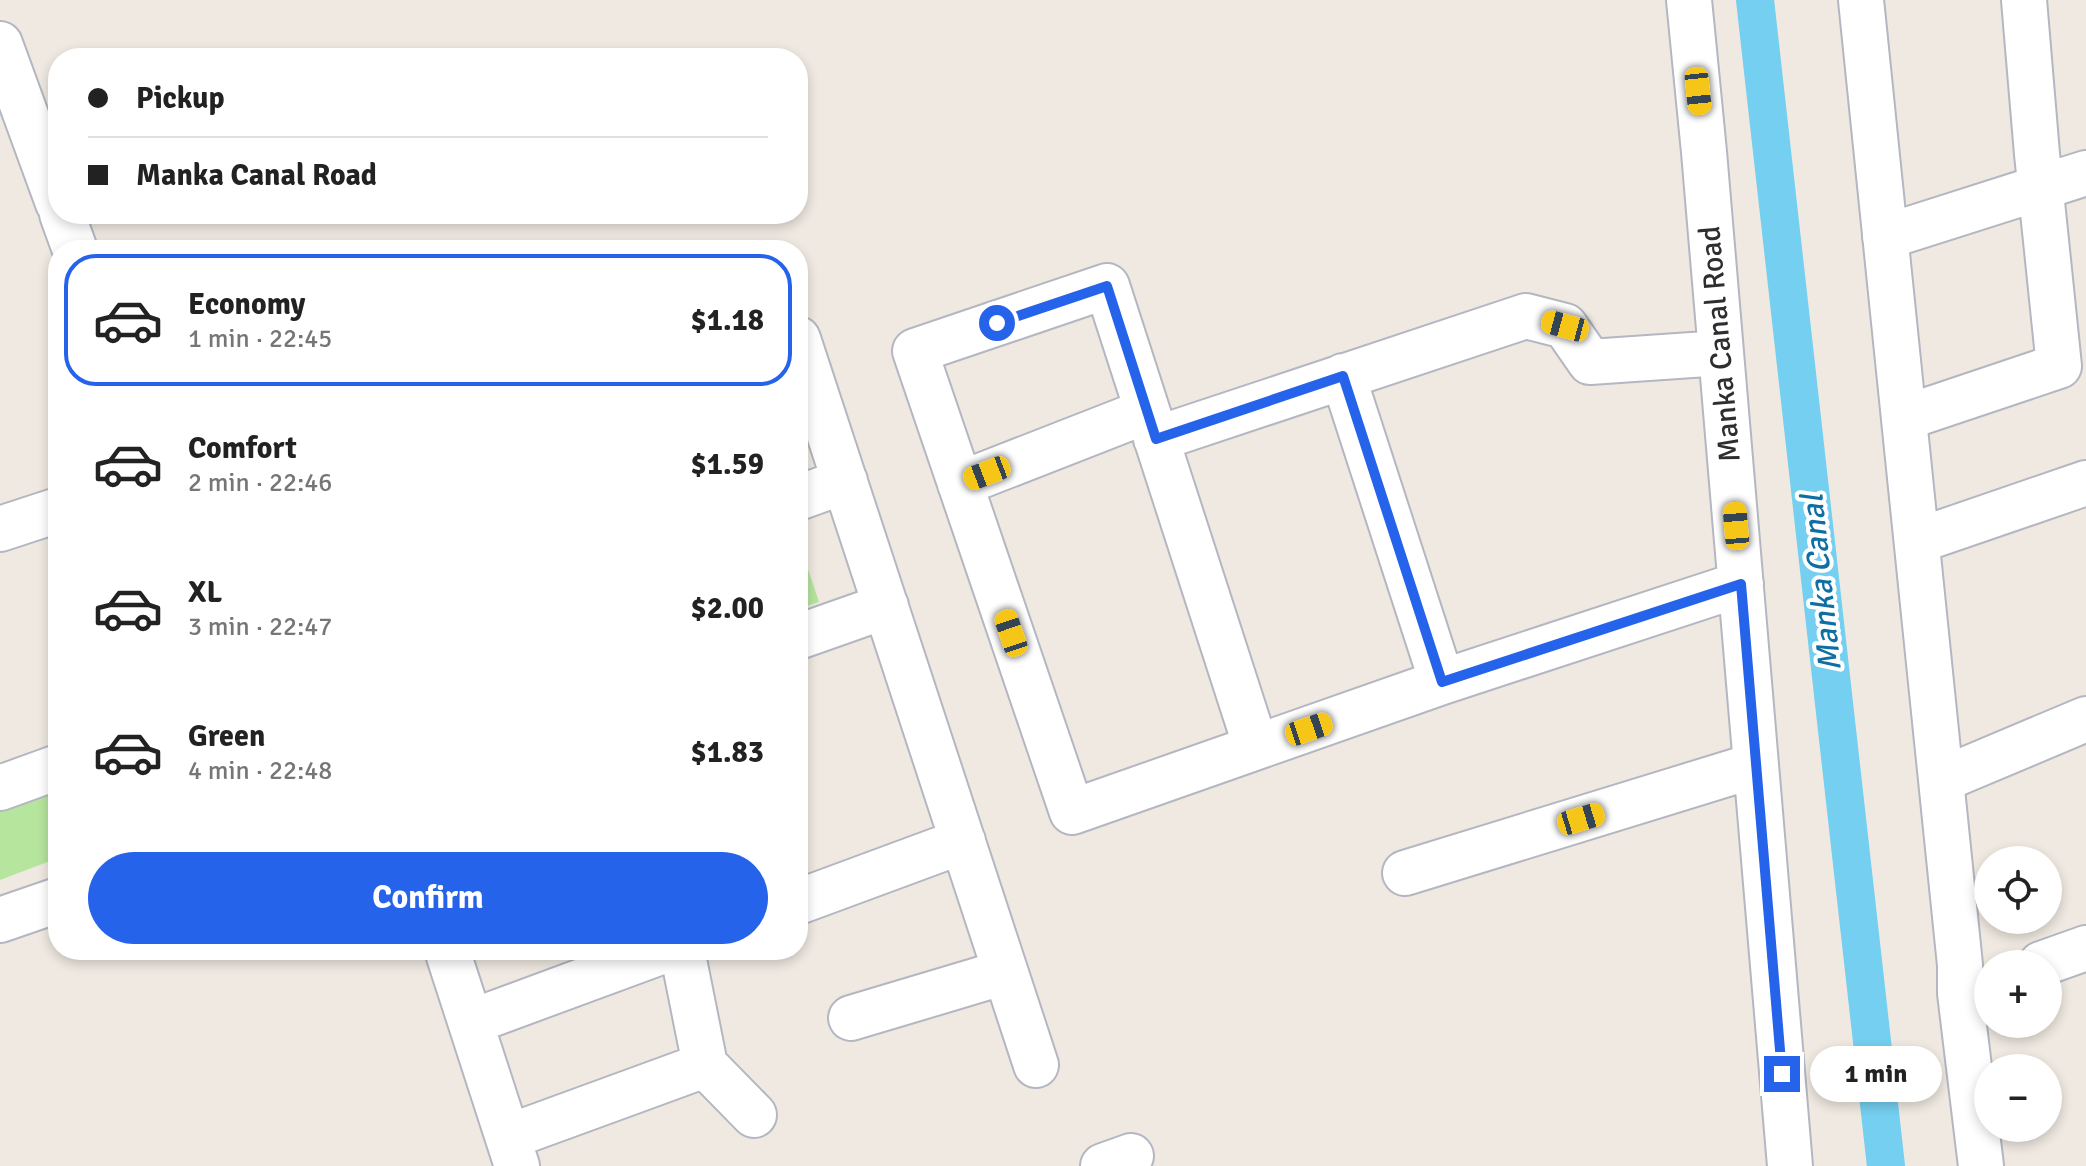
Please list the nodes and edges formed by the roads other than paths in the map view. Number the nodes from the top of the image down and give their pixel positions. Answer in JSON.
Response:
{"nodes":[{"id":1,"x":1689,"y":0,"type":"edge"},
{"id":2,"x":1861,"y":0,"type":"edge"},
{"id":3,"x":2024,"y":0,"type":"edge"},
{"id":4,"x":0,"y":44,"type":"edge"},
{"id":5,"x":15,"y":128,"type":"edge"},
{"id":6,"x":2086,"y":173,"type":"edge"},
{"id":7,"x":48,"y":186,"type":"edge"},
{"id":8,"x":2042,"y":187,"type":"junction"},
{"id":9,"x":1885,"y":237,"type":"junction"},
{"id":10,"x":1721,"y":353,"type":"junction"},
{"id":11,"x":808,"y":369,"type":"edge"},
{"id":12,"x":1343,"y":376,"type":"junction"},
{"id":13,"x":1904,"y":418,"type":"junction"},
{"id":14,"x":1152,"y":425,"type":"junction"},
{"id":15,"x":845,"y":481,"type":"junction"},
{"id":16,"x":2086,"y":483,"type":"edge"},
{"id":17,"x":960,"y":484,"type":"junction"},
{"id":18,"x":808,"y":494,"type":"edge"},
{"id":19,"x":48,"y":513,"type":"edge"},
{"id":20,"x":0,"y":529,"type":"edge"},
{"id":21,"x":1917,"y":541,"type":"junction"},
{"id":22,"x":1741,"y":584,"type":"junction"},
{"id":23,"x":886,"y":606,"type":"junction"},
{"id":24,"x":808,"y":633,"type":"edge"},
{"id":25,"x":1442,"y":682,"type":"junction"},
{"id":26,"x":2086,"y":719,"type":"edge"},
{"id":27,"x":1256,"y":747,"type":"junction"},
{"id":28,"x":1756,"y":765,"type":"junction"},
{"id":29,"x":48,"y":771,"type":"edge"},
{"id":30,"x":1941,"y":780,"type":"junction"},
{"id":31,"x":0,"y":788,"type":"edge"},
{"id":32,"x":963,"y":841,"type":"junction"},
{"id":33,"x":1405,"y":873,"type":"dead end"},
{"id":34,"x":808,"y":898,"type":"edge"},
{"id":35,"x":48,"y":903,"type":"edge"},
{"id":36,"x":0,"y":920,"type":"edge"},
{"id":37,"x":2086,"y":948,"type":"edge"},
{"id":38,"x":2062,"y":957,"type":"edge"},
{"id":39,"x":450,"y":960,"type":"edge"},
{"id":40,"x":639,"y":960,"type":"edge"},
{"id":41,"x":684,"y":960,"type":"edge"},
{"id":42,"x":1005,"y":972,"type":"junction"},
{"id":43,"x":1974,"y":988,"type":"edge"},
{"id":44,"x":851,"y":1018,"type":"dead end"},
{"id":45,"x":471,"y":1022,"type":"junction"},
{"id":46,"x":1976,"y":1038,"type":"edge"},
{"id":47,"x":705,"y":1065,"type":"junction"},
{"id":48,"x":1036,"y":1065,"type":"dead end"},
{"id":49,"x":754,"y":1115,"type":"dead end"},
{"id":50,"x":512,"y":1152,"type":"edge"},
{"id":51,"x":1790,"y":1166,"type":"edge"},
{"id":52,"x":1981,"y":1166,"type":"edge"}],
"edges":[{"from":1,"to":10,"type":"street","name":"Manka Canal Road"},
{"from":2,"to":9,"type":"street"},
{"from":3,"to":8,"type":"street"},
{"from":4,"to":5,"type":"street"},
{"from":5,"to":7,"type":"street"},
{"from":6,"to":8,"type":"street"},
{"from":8,"to":9,"type":"street"},
{"from":8,"to":13,"type":"street"},
{"from":9,"to":13,"type":"street"},
{"from":10,"to":12,"type":"street"},
{"from":10,"to":22,"type":"street","name":"Manka Canal Road"},
{"from":11,"to":15,"type":"street"},
{"from":12,"to":14,"type":"street"},
{"from":12,"to":25,"type":"street"},
{"from":13,"to":21,"type":"street"},
{"from":14,"to":17,"type":"street"},
{"from":14,"to":17,"type":"street"},
{"from":14,"to":27,"type":"street"},
{"from":15,"to":18,"type":"street"},
{"from":15,"to":23,"type":"street"},
{"from":16,"to":21,"type":"street"},
{"from":17,"to":27,"type":"street"},
{"from":19,"to":20,"type":"street"},
{"from":21,"to":30,"type":"street"},
{"from":22,"to":25,"type":"street"},
{"from":22,"to":28,"type":"street","name":"Manka Canal Road"},
{"from":23,"to":24,"type":"street"},
{"from":23,"to":32,"type":"street"},
{"from":25,"to":27,"type":"street"},
{"from":26,"to":30,"type":"street"},
{"from":28,"to":33,"type":"street"},
{"from":28,"to":51,"type":"street","name":"Manka Canal Road"},
{"from":29,"to":31,"type":"street"},
{"from":30,"to":43,"type":"street"},
{"from":32,"to":34,"type":"street"},
{"from":32,"to":42,"type":"street"},
{"from":35,"to":36,"type":"street"},
{"from":37,"to":38,"type":"street"},
{"from":39,"to":45,"type":"street"},
{"from":40,"to":45,"type":"street"},
{"from":41,"to":47,"type":"street"},
{"from":42,"to":44,"type":"street"},
{"from":42,"to":48,"type":"street"},
{"from":45,"to":50,"type":"street"},
{"from":46,"to":52,"type":"street"},
{"from":47,"to":49,"type":"street"},
{"from":47,"to":50,"type":"street"}]}
